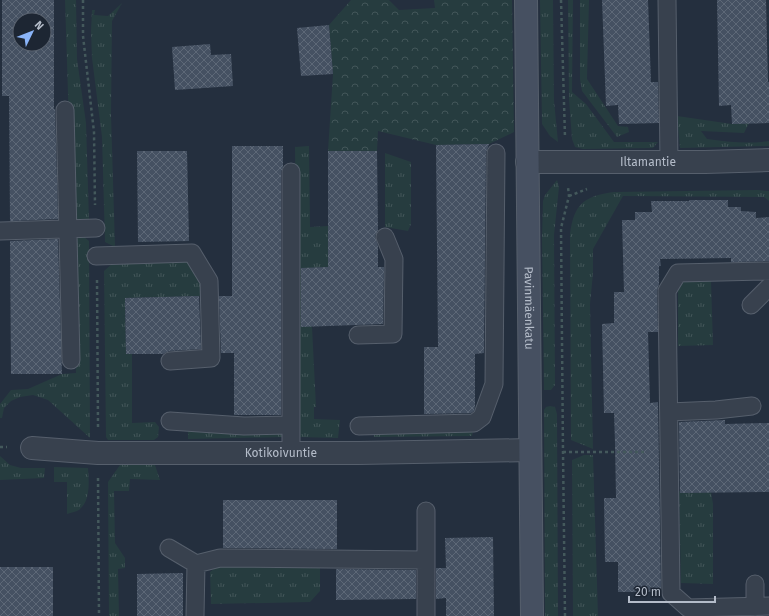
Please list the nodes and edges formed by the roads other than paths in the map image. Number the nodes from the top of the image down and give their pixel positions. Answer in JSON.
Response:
{"nodes":[{"id":1,"x":526,"y":0,"type":"edge"},
{"id":2,"x":667,"y":0,"type":"edge"},
{"id":3,"x":65,"y":110,"type":"dead end"},
{"id":4,"x":496,"y":154,"type":"dead end"},
{"id":5,"x":769,"y":160,"type":"edge"},
{"id":6,"x":527,"y":162,"type":"junction"},
{"id":7,"x":669,"y":162,"type":"junction"},
{"id":8,"x":291,"y":172,"type":"dead end"},
{"id":9,"x":67,"y":228,"type":"junction"},
{"id":10,"x":96,"y":228,"type":"dead end"},
{"id":11,"x":0,"y":231,"type":"edge"},
{"id":12,"x":385,"y":237,"type":"dead end"},
{"id":13,"x":96,"y":256,"type":"dead end"},
{"id":14,"x":769,"y":270,"type":"edge"},
{"id":15,"x":769,"y":287,"type":"edge"},
{"id":16,"x":751,"y":305,"type":"dead end"},
{"id":17,"x":358,"y":335,"type":"dead end"},
{"id":18,"x":71,"y":360,"type":"dead end"},
{"id":19,"x":170,"y":361,"type":"dead end"},
{"id":20,"x":752,"y":406,"type":"dead end"},
{"id":21,"x":669,"y":412,"type":"junction"},
{"id":22,"x":170,"y":421,"type":"dead end"},
{"id":23,"x":291,"y":425,"type":"junction"},
{"id":24,"x":359,"y":426,"type":"dead end"},
{"id":25,"x":32,"y":448,"type":"dead end"},
{"id":26,"x":530,"y":450,"type":"junction"},
{"id":27,"x":291,"y":453,"type":"junction"},
{"id":28,"x":426,"y":511,"type":"dead end"},
{"id":29,"x":169,"y":548,"type":"dead end"},
{"id":30,"x":426,"y":560,"type":"junction"},
{"id":31,"x":196,"y":564,"type":"junction"},
{"id":32,"x":755,"y":584,"type":"dead end"},
{"id":33,"x":762,"y":606,"type":"edge"},
{"id":34,"x":195,"y":616,"type":"edge"},
{"id":35,"x":426,"y":616,"type":"edge"},
{"id":36,"x":532,"y":616,"type":"edge"}],
"edges":[{"from":1,"to":6,"type":"street","name":"Pavinmäenkatu"},
{"from":2,"to":7,"type":"lane"},
{"from":3,"to":9,"type":"lane"},
{"from":4,"to":24,"type":"lane"},
{"from":5,"to":7,"type":"street","name":"Iltamantie"},
{"from":6,"to":7,"type":"street","name":"Iltamantie"},
{"from":6,"to":26,"type":"street","name":"Pavinmäenkatu"},
{"from":8,"to":23,"type":"lane"},
{"from":9,"to":10,"type":"lane"},
{"from":9,"to":11,"type":"lane"},
{"from":9,"to":18,"type":"lane"},
{"from":12,"to":17,"type":"lane"},
{"from":13,"to":19,"type":"lane"},
{"from":14,"to":21,"type":"lane"},
{"from":15,"to":16,"type":"lane"},
{"from":20,"to":21,"type":"lane"},
{"from":21,"to":33,"type":"lane"},
{"from":22,"to":23,"type":"lane"},
{"from":23,"to":27,"type":"lane"},
{"from":25,"to":27,"type":"street","name":"Kotikoivuntie"},
{"from":26,"to":27,"type":"street","name":"Kotikoivuntie"},
{"from":26,"to":36,"type":"street","name":"Pavinmäenkatu"},
{"from":28,"to":30,"type":"lane"},
{"from":29,"to":31,"type":"lane"},
{"from":30,"to":31,"type":"lane"},
{"from":30,"to":35,"type":"lane"},
{"from":31,"to":34,"type":"lane"},
{"from":32,"to":33,"type":"lane"}]}
